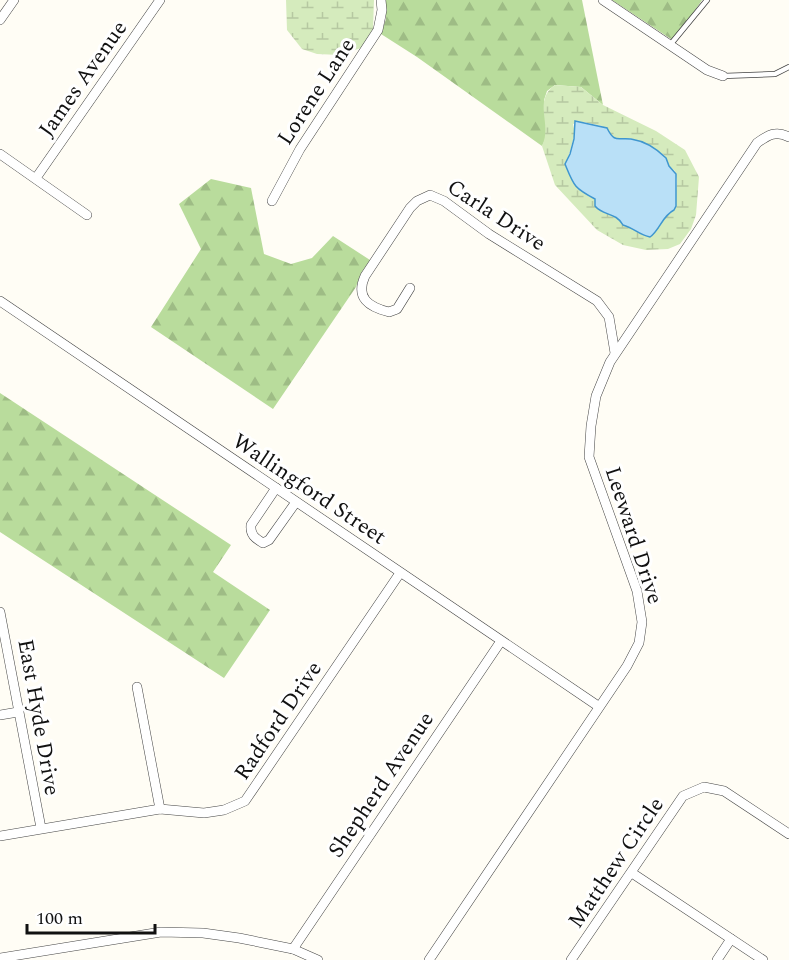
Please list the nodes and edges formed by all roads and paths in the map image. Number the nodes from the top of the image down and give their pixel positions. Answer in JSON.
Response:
{"nodes":[{"id":1,"x":14,"y":0,"type":"edge"},
{"id":2,"x":160,"y":0,"type":"edge"},
{"id":3,"x":381,"y":0,"type":"edge"},
{"id":4,"x":603,"y":0,"type":"edge"},
{"id":5,"x":706,"y":0,"type":"edge"},
{"id":6,"x":0,"y":20,"type":"edge"},
{"id":7,"x":670,"y":45,"type":"junction"},
{"id":8,"x":789,"y":66,"type":"edge"},
{"id":9,"x":723,"y":76,"type":"joint"},
{"id":10,"x":789,"y":137,"type":"edge"},
{"id":11,"x":0,"y":154,"type":"edge"},
{"id":12,"x":36,"y":178,"type":"junction"},
{"id":13,"x":272,"y":201,"type":"dead end"},
{"id":14,"x":87,"y":215,"type":"dead end"},
{"id":15,"x":410,"y":288,"type":"dead end"},
{"id":16,"x":0,"y":301,"type":"edge"},
{"id":17,"x":615,"y":353,"type":"junction"},
{"id":18,"x":276,"y":488,"type":"junction"},
{"id":19,"x":296,"y":502,"type":"junction"},
{"id":20,"x":400,"y":573,"type":"junction"},
{"id":21,"x":0,"y":612,"type":"edge"},
{"id":22,"x":501,"y":641,"type":"junction"},
{"id":23,"x":137,"y":687,"type":"dead end"},
{"id":24,"x":598,"y":706,"type":"junction"},
{"id":25,"x":18,"y":712,"type":"junction"},
{"id":26,"x":0,"y":715,"type":"edge"},
{"id":27,"x":160,"y":809,"type":"junction"},
{"id":28,"x":41,"y":828,"type":"junction"},
{"id":29,"x":789,"y":834,"type":"edge"},
{"id":30,"x":0,"y":836,"type":"edge"},
{"id":31,"x":632,"y":873,"type":"junction"},
{"id":32,"x":730,"y":939,"type":"junction"},
{"id":33,"x":292,"y":949,"type":"junction"},
{"id":34,"x":0,"y":958,"type":"edge"},
{"id":35,"x":318,"y":960,"type":"edge"},
{"id":36,"x":429,"y":960,"type":"edge"},
{"id":37,"x":571,"y":960,"type":"edge"},
{"id":38,"x":717,"y":960,"type":"edge"},
{"id":39,"x":763,"y":960,"type":"edge"}],
"edges":[{"from":1,"to":6,"type":"street"},
{"from":2,"to":12,"type":"street","name":"James Avenue"},
{"from":3,"to":13,"type":"street","name":"Lorene Lane"},
{"from":4,"to":7,"type":"street"},
{"from":5,"to":7,"type":"lane"},
{"from":7,"to":9,"type":"street"},
{"from":8,"to":9,"type":"lane"},
{"from":10,"to":17,"type":"street","name":"Leeward Drive"},
{"from":11,"to":12,"type":"street"},
{"from":12,"to":14,"type":"street"},
{"from":15,"to":17,"type":"street","name":"Carla Drive"},
{"from":16,"to":18,"type":"street","name":"Wallingford Street"},
{"from":17,"to":24,"type":"street","name":"Leeward Drive"},
{"from":18,"to":19,"type":"street","name":"Wallingford Street"},
{"from":18,"to":19,"type":"street"},
{"from":19,"to":20,"type":"street","name":"Wallingford Street"},
{"from":20,"to":22,"type":"street","name":"Wallingford Street"},
{"from":20,"to":27,"type":"street","name":"Radford Drive"},
{"from":21,"to":25,"type":"street","name":"East Hyde Drive"},
{"from":22,"to":24,"type":"street","name":"Wallingford Street"},
{"from":22,"to":33,"type":"street","name":"Shepherd Avenue"},
{"from":23,"to":27,"type":"street"},
{"from":24,"to":36,"type":"street","name":"Leeward Drive"},
{"from":25,"to":26,"type":"street"},
{"from":25,"to":28,"type":"street","name":"East Hyde Drive"},
{"from":27,"to":28,"type":"street","name":"Radford Drive"},
{"from":28,"to":30,"type":"street","name":"Radford Drive"},
{"from":29,"to":31,"type":"street","name":"Matthew Circle"},
{"from":31,"to":32,"type":"street"},
{"from":31,"to":37,"type":"street","name":"Matthew Circle"},
{"from":32,"to":38,"type":"street"},
{"from":32,"to":39,"type":"street"},
{"from":33,"to":34,"type":"street"},
{"from":33,"to":35,"type":"street"}]}
